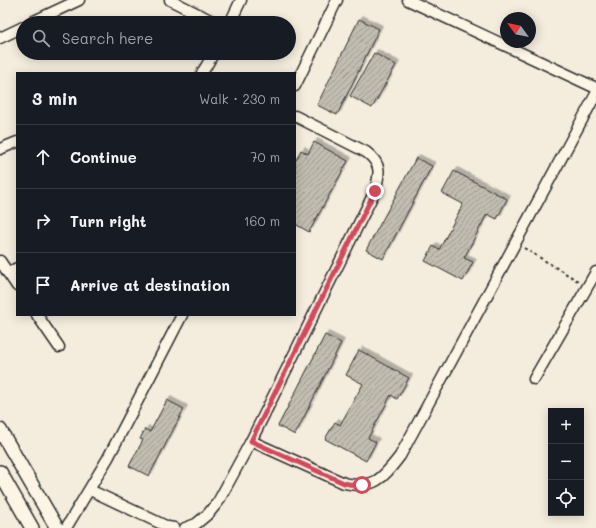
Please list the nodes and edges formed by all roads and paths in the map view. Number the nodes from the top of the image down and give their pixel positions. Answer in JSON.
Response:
{"nodes":[{"id":1,"x":79,"y":0,"type":"edge"},
{"id":2,"x":170,"y":0,"type":"edge"},
{"id":3,"x":241,"y":0,"type":"edge"},
{"id":4,"x":337,"y":0,"type":"edge"},
{"id":5,"x":408,"y":0,"type":"edge"},
{"id":6,"x":45,"y":16,"type":"edge"},
{"id":7,"x":202,"y":16,"type":"edge"},
{"id":8,"x":233,"y":16,"type":"edge"},
{"id":9,"x":16,"y":30,"type":"edge"},
{"id":10,"x":0,"y":38,"type":"edge"},
{"id":11,"x":210,"y":60,"type":"edge"},
{"id":12,"x":203,"y":72,"type":"edge"},
{"id":13,"x":296,"y":84,"type":"edge"},
{"id":14,"x":596,"y":88,"type":"edge"},
{"id":15,"x":596,"y":94,"type":"edge"},
{"id":16,"x":296,"y":117,"type":"edge"},
{"id":17,"x":16,"y":142,"type":"edge"},
{"id":18,"x":0,"y":149,"type":"edge"},
{"id":19,"x":516,"y":244,"type":"junction"},
{"id":20,"x":0,"y":261,"type":"edge"},
{"id":21,"x":12,"y":271,"type":"edge"},
{"id":22,"x":596,"y":272,"type":"edge"},
{"id":23,"x":16,"y":283,"type":"edge"},
{"id":24,"x":588,"y":286,"type":"junction"},
{"id":25,"x":38,"y":316,"type":"edge"},
{"id":26,"x":181,"y":316,"type":"edge"},
{"id":27,"x":59,"y":347,"type":"dead end"},
{"id":28,"x":534,"y":379,"type":"dead end"},
{"id":29,"x":0,"y":430,"type":"edge"},
{"id":30,"x":251,"y":441,"type":"junction"},
{"id":31,"x":0,"y":472,"type":"edge"},
{"id":32,"x":90,"y":490,"type":"junction"},
{"id":33,"x":32,"y":528,"type":"edge"},
{"id":34,"x":57,"y":528,"type":"edge"},
{"id":35,"x":66,"y":528,"type":"edge"},
{"id":36,"x":174,"y":528,"type":"edge"},
{"id":37,"x":185,"y":528,"type":"edge"}],
"edges":[{"from":1,"to":6,"type":"street"},
{"from":2,"to":7,"type":"street"},
{"from":3,"to":8,"type":"street"},
{"from":4,"to":13,"type":"street"},
{"from":5,"to":14,"type":"street"},
{"from":9,"to":10,"type":"street"},
{"from":11,"to":12,"type":"street"},
{"from":15,"to":19,"type":"street"},
{"from":16,"to":30,"type":"street"},
{"from":17,"to":18,"type":"street"},
{"from":19,"to":24,"type":"path"},
{"from":19,"to":30,"type":"street"},
{"from":20,"to":21,"type":"street"},
{"from":21,"to":23,"type":"street"},
{"from":22,"to":24,"type":"street"},
{"from":24,"to":28,"type":"street"},
{"from":25,"to":27,"type":"street"},
{"from":26,"to":32,"type":"street"},
{"from":29,"to":34,"type":"street"},
{"from":30,"to":37,"type":"street"},
{"from":31,"to":33,"type":"street"},
{"from":32,"to":35,"type":"street"},
{"from":32,"to":36,"type":"street"}]}
